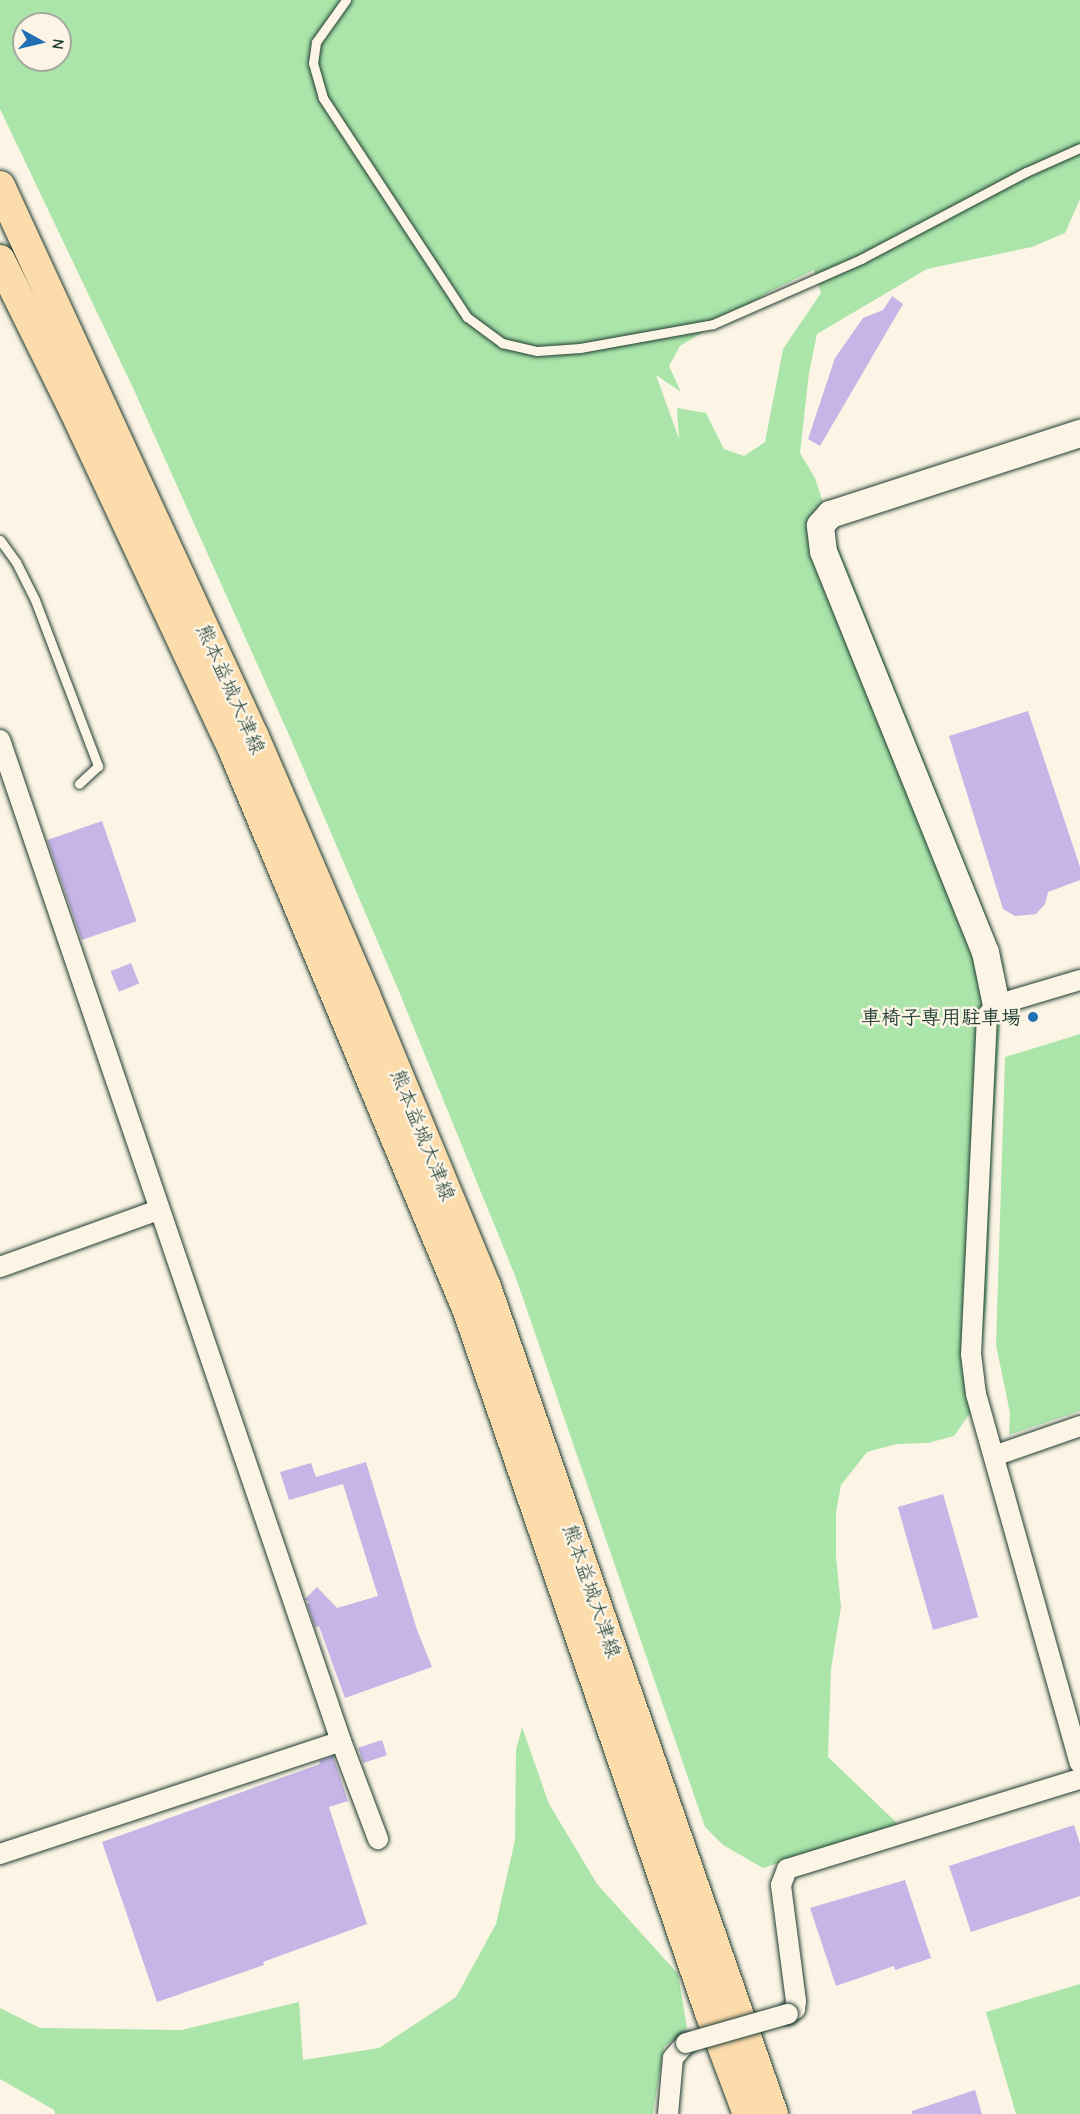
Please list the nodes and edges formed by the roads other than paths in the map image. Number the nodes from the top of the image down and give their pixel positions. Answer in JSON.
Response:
{"nodes":[{"id":1,"x":346,"y":0,"type":"edge"},
{"id":2,"x":1080,"y":148,"type":"edge"},
{"id":3,"x":0,"y":186,"type":"edge"},
{"id":4,"x":0,"y":260,"type":"edge"},
{"id":5,"x":1080,"y":434,"type":"edge"},
{"id":6,"x":0,"y":540,"type":"edge"},
{"id":7,"x":0,"y":740,"type":"edge"},
{"id":8,"x":79,"y":784,"type":"dead end"},
{"id":9,"x":1080,"y":980,"type":"edge"},
{"id":10,"x":996,"y":1005,"type":"junction"},
{"id":11,"x":158,"y":1210,"type":"junction"},
{"id":12,"x":0,"y":1267,"type":"edge"},
{"id":13,"x":1080,"y":1426,"type":"edge"},
{"id":14,"x":994,"y":1456,"type":"junction"},
{"id":15,"x":340,"y":1741,"type":"junction"},
{"id":16,"x":1080,"y":1763,"type":"edge"},
{"id":17,"x":1080,"y":1779,"type":"edge"},
{"id":18,"x":378,"y":1839,"type":"dead end"},
{"id":19,"x":0,"y":1854,"type":"edge"},
{"id":20,"x":668,"y":2114,"type":"edge"},
{"id":21,"x":748,"y":2114,"type":"edge"},
{"id":22,"x":773,"y":2114,"type":"edge"}],
"edges":[{"from":1,"to":2,"type":"lane"},
{"from":3,"to":22,"type":"main road","name":"熊本益城大津線"},
{"from":4,"to":21,"type":"main road","name":"熊本益城大津線"},
{"from":5,"to":10,"type":"street"},
{"from":6,"to":8,"type":"lane"},
{"from":7,"to":11,"type":"street"},
{"from":9,"to":10,"type":"street"},
{"from":10,"to":14,"type":"street"},
{"from":11,"to":12,"type":"street"},
{"from":11,"to":15,"type":"street"},
{"from":13,"to":14,"type":"street"},
{"from":14,"to":16,"type":"street"},
{"from":15,"to":18,"type":"street"},
{"from":15,"to":19,"type":"street"},
{"from":17,"to":20,"type":"street","bridge":true}]}
